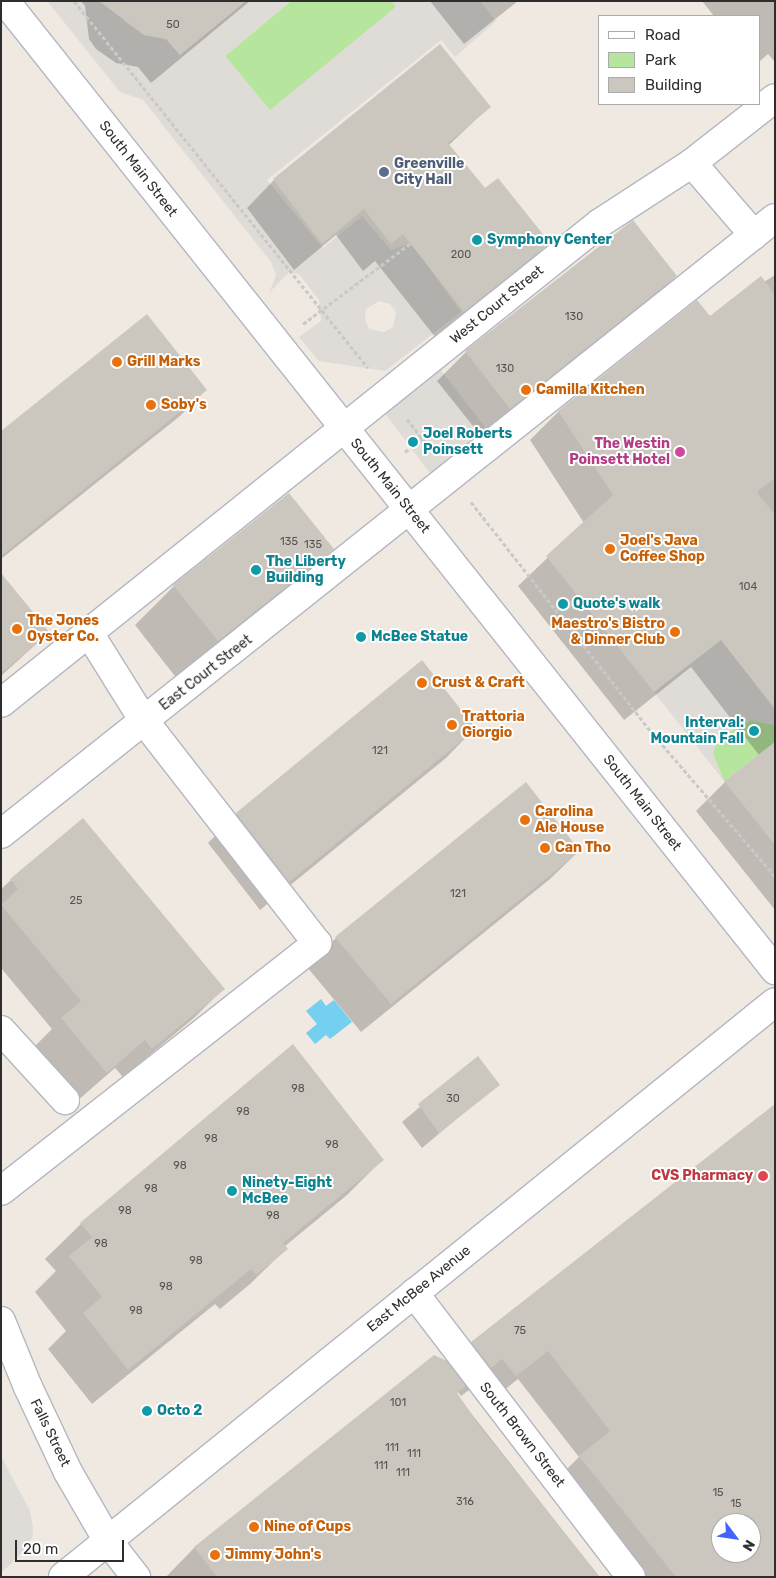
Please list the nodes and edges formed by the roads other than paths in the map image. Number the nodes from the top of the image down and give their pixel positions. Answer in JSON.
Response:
{"nodes":[{"id":1,"x":5,"y":1,"type":"edge"},
{"id":2,"x":775,"y":98,"type":"edge"},
{"id":3,"x":692,"y":163,"type":"junction"},
{"id":4,"x":775,"y":218,"type":"edge"},
{"id":5,"x":754,"y":235,"type":"junction"},
{"id":6,"x":344,"y":427,"type":"junction"},
{"id":7,"x":409,"y":511,"type":"junction"},
{"id":8,"x":89,"y":633,"type":"junction"},
{"id":9,"x":1,"y":704,"type":"edge"},
{"id":10,"x":144,"y":721,"type":"junction"},
{"id":11,"x":1,"y":834,"type":"edge"},
{"id":12,"x":775,"y":970,"type":"edge"},
{"id":13,"x":775,"y":1002,"type":"edge"},
{"id":14,"x":1,"y":1030,"type":"edge"},
{"id":15,"x":65,"y":1100,"type":"dead end"},
{"id":16,"x":1,"y":1191,"type":"edge"},
{"id":17,"x":414,"y":1293,"type":"junction"},
{"id":18,"x":1,"y":1321,"type":"edge"},
{"id":19,"x":108,"y":1541,"type":"junction"},
{"id":20,"x":63,"y":1577,"type":"edge"},
{"id":21,"x":136,"y":1577,"type":"edge"},
{"id":22,"x":631,"y":1577,"type":"edge"}],
"edges":[{"from":1,"to":6,"type":"street","name":"South Main Street"},
{"from":2,"to":3,"type":"street","name":"West Court Street"},
{"from":3,"to":5,"type":"street"},
{"from":3,"to":6,"type":"street","name":"West Court Street"},
{"from":4,"to":5,"type":"street"},
{"from":5,"to":7,"type":"street"},
{"from":6,"to":7,"type":"street","name":"South Main Street"},
{"from":6,"to":8,"type":"street"},
{"from":7,"to":10,"type":"street","name":"East Court Street"},
{"from":7,"to":12,"type":"street","name":"South Main Street"},
{"from":8,"to":9,"type":"street"},
{"from":8,"to":10,"type":"street"},
{"from":10,"to":11,"type":"street","name":"East Court Street"},
{"from":10,"to":16,"type":"street"},
{"from":13,"to":17,"type":"street","name":"East McBee Avenue"},
{"from":14,"to":15,"type":"street"},
{"from":17,"to":19,"type":"street","name":"East McBee Avenue"},
{"from":17,"to":22,"type":"street","name":"South Brown Street"},
{"from":18,"to":19,"type":"street","name":"Falls Street"},
{"from":19,"to":20,"type":"street","name":"East McBee Avenue"},
{"from":19,"to":21,"type":"street","name":"Falls Street"}]}
